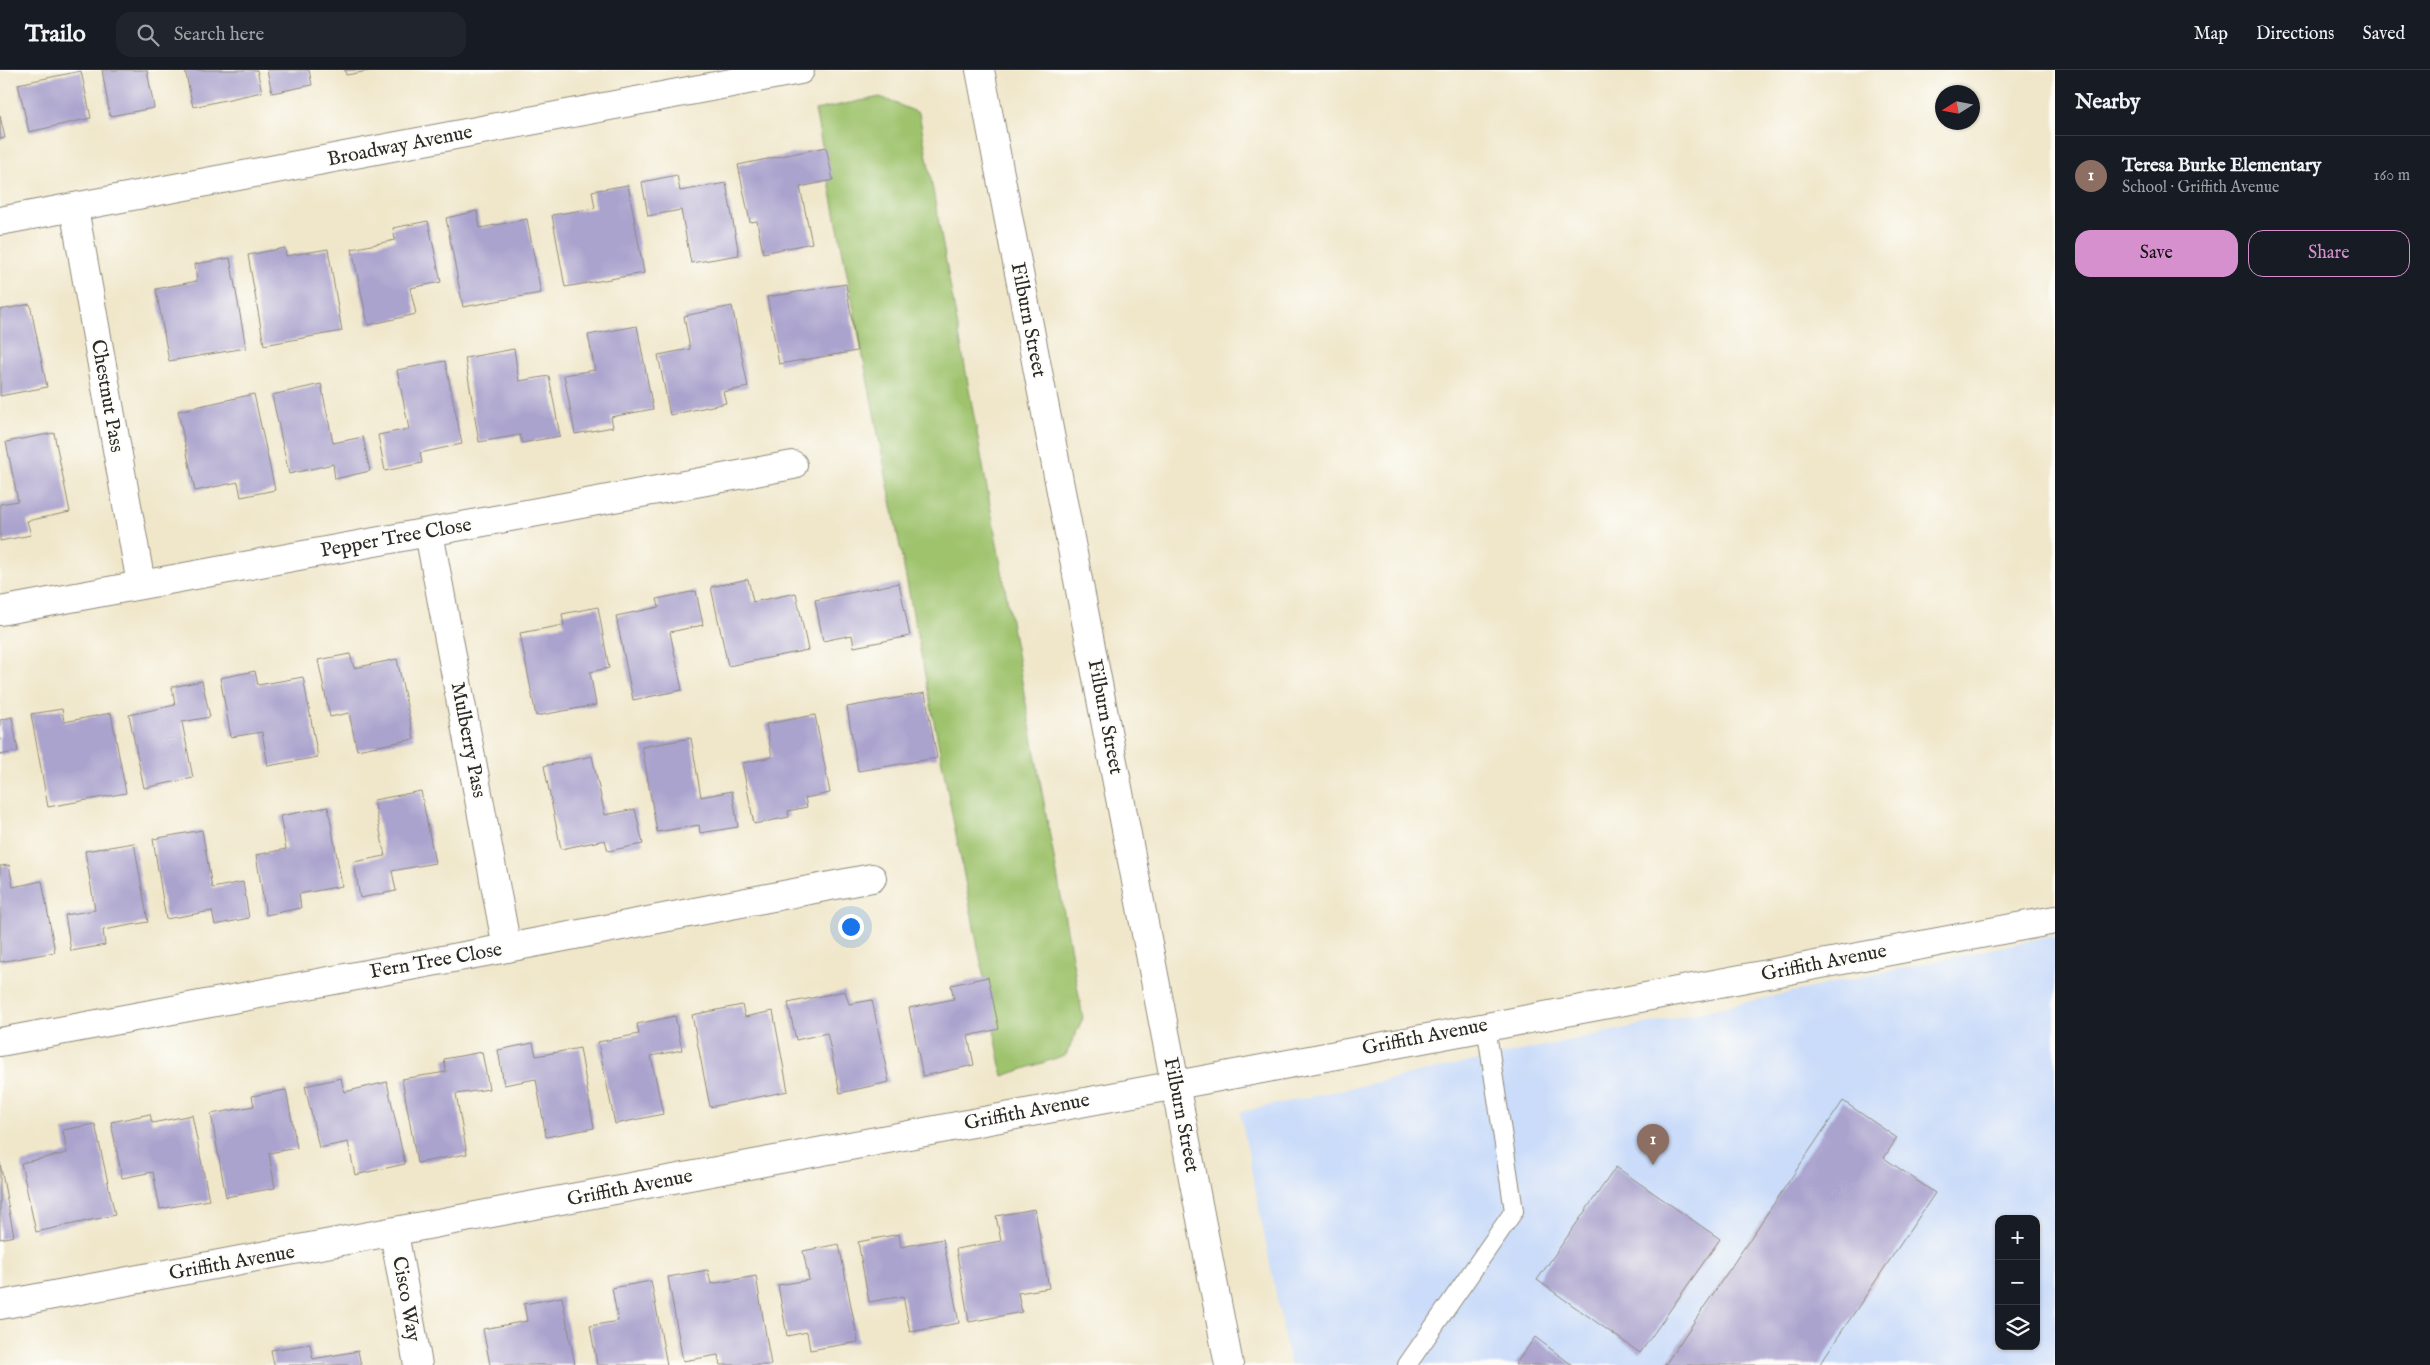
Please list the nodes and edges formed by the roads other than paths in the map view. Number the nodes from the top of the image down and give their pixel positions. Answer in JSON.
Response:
{"nodes":[{"id":1,"x":800,"y":70,"type":"edge"},
{"id":2,"x":980,"y":70,"type":"edge"},
{"id":3,"x":74,"y":208,"type":"junction"},
{"id":4,"x":0,"y":221,"type":"edge"},
{"id":5,"x":793,"y":465,"type":"dead end"},
{"id":6,"x":428,"y":533,"type":"junction"},
{"id":7,"x":141,"y":584,"type":"junction"},
{"id":8,"x":0,"y":611,"type":"edge"},
{"id":9,"x":872,"y":878,"type":"dead end"},
{"id":10,"x":2055,"y":920,"type":"edge"},
{"id":11,"x":507,"y":948,"type":"junction"},
{"id":12,"x":1486,"y":1026,"type":"junction"},
{"id":13,"x":0,"y":1042,"type":"edge"},
{"id":14,"x":1176,"y":1084,"type":"junction"},
{"id":15,"x":394,"y":1233,"type":"junction"},
{"id":16,"x":0,"y":1306,"type":"edge"},
{"id":17,"x":418,"y":1365,"type":"edge"},
{"id":18,"x":1229,"y":1365,"type":"edge"},
{"id":19,"x":1407,"y":1365,"type":"edge"}],
"edges":[{"from":1,"to":3,"type":"street","name":"Broadway Avenue"},
{"from":2,"to":14,"type":"street","name":"Filburn Street"},
{"from":3,"to":4,"type":"street","name":"Broadway Avenue"},
{"from":3,"to":7,"type":"street","name":"Chestnut Pass"},
{"from":5,"to":6,"type":"street","name":"Pepper Tree Close"},
{"from":6,"to":7,"type":"street","name":"Pepper Tree Close"},
{"from":6,"to":11,"type":"street","name":"Mulberry Pass"},
{"from":7,"to":8,"type":"street","name":"Pepper Tree Close"},
{"from":9,"to":11,"type":"street","name":"Fern Tree Close"},
{"from":10,"to":12,"type":"street","name":"Griffith Avenue"},
{"from":11,"to":13,"type":"street","name":"Fern Tree Close"},
{"from":12,"to":14,"type":"street","name":"Griffith Avenue"},
{"from":12,"to":19,"type":"lane"},
{"from":14,"to":15,"type":"street","name":"Griffith Avenue"},
{"from":14,"to":18,"type":"street","name":"Filburn Street"},
{"from":15,"to":16,"type":"street","name":"Griffith Avenue"},
{"from":15,"to":17,"type":"street","name":"Cisco Way"}]}
